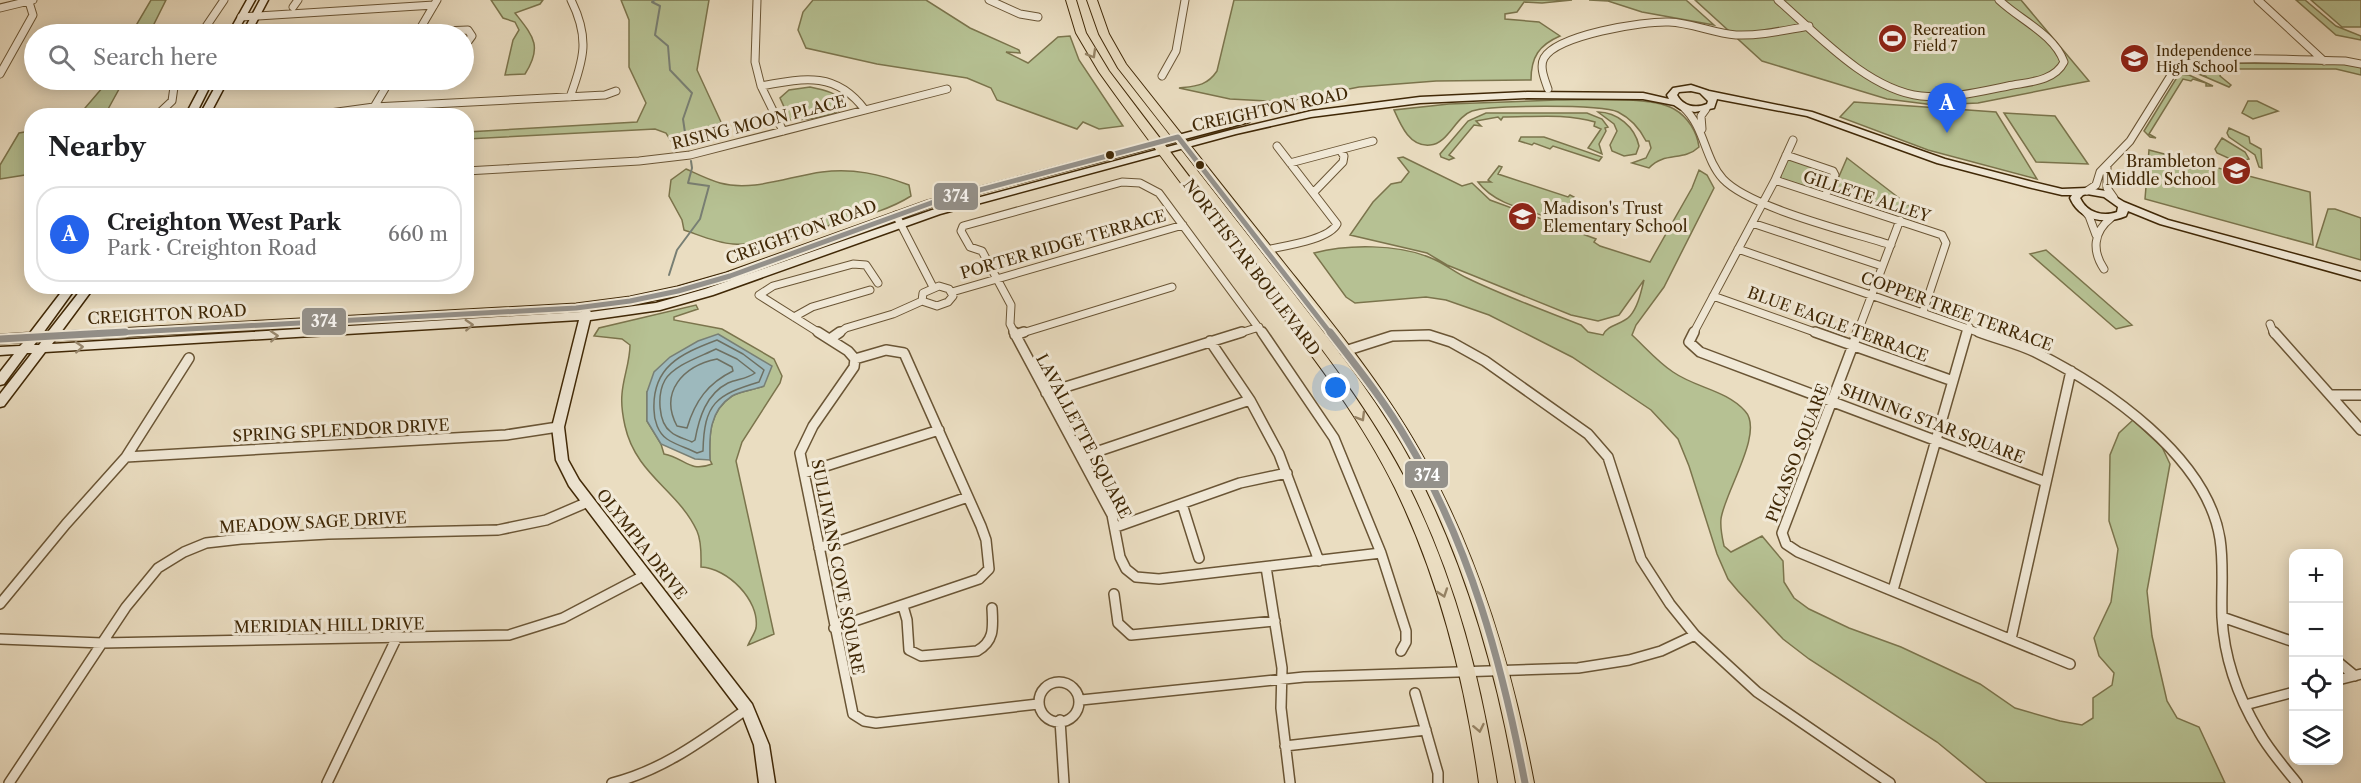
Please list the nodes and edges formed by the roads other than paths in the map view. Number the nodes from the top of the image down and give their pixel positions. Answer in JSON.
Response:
{"nodes":[{"id":1,"x":224,"y":0,"type":"edge"},
{"id":2,"x":251,"y":0,"type":"edge"},
{"id":3,"x":264,"y":0,"type":"edge"},
{"id":4,"x":298,"y":0,"type":"edge"},
{"id":5,"x":382,"y":0,"type":"edge"},
{"id":6,"x":571,"y":0,"type":"edge"},
{"id":7,"x":757,"y":0,"type":"edge"},
{"id":8,"x":989,"y":0,"type":"edge"},
{"id":9,"x":1071,"y":0,"type":"edge"},
{"id":10,"x":1092,"y":0,"type":"edge"},
{"id":11,"x":1185,"y":0,"type":"edge"},
{"id":12,"x":1778,"y":0,"type":"edge"},
{"id":13,"x":2000,"y":0,"type":"edge"},
{"id":14,"x":2258,"y":0,"type":"edge"},
{"id":15,"x":31,"y":1,"type":"edge"},
{"id":16,"x":436,"y":3,"type":"edge"},
{"id":17,"x":293,"y":7,"type":"dead end"},
{"id":18,"x":0,"y":8,"type":"edge"},
{"id":19,"x":377,"y":8,"type":"junction"},
{"id":20,"x":256,"y":16,"type":"junction"},
{"id":21,"x":242,"y":17,"type":"junction"},
{"id":22,"x":1038,"y":17,"type":"dead end"},
{"id":23,"x":28,"y":24,"type":"edge"},
{"id":24,"x":208,"y":24,"type":"edge"},
{"id":25,"x":238,"y":24,"type":"edge"},
{"id":26,"x":252,"y":24,"type":"edge"},
{"id":27,"x":423,"y":24,"type":"edge"},
{"id":28,"x":1809,"y":26,"type":"junction"},
{"id":29,"x":24,"y":31,"type":"edge"},
{"id":30,"x":2324,"y":61,"type":"junction"},
{"id":31,"x":2361,"y":64,"type":"edge"},
{"id":32,"x":0,"y":74,"type":"edge"},
{"id":33,"x":1162,"y":75,"type":"dead end"},
{"id":34,"x":761,"y":86,"type":"junction"},
{"id":35,"x":947,"y":89,"type":"dead end"},
{"id":36,"x":1548,"y":89,"type":"junction"},
{"id":37,"x":1679,"y":89,"type":"junction"},
{"id":38,"x":174,"y":90,"type":"edge"},
{"id":39,"x":203,"y":90,"type":"edge"},
{"id":40,"x":218,"y":90,"type":"edge"},
{"id":41,"x":384,"y":90,"type":"edge"},
{"id":42,"x":616,"y":91,"type":"dead end"},
{"id":43,"x":1601,"y":94,"type":"junction"},
{"id":44,"x":1708,"y":94,"type":"junction"},
{"id":45,"x":1639,"y":96,"type":"junction"},
{"id":46,"x":570,"y":97,"type":"junction"},
{"id":47,"x":1753,"y":103,"type":"junction"},
{"id":48,"x":1680,"y":105,"type":"junction"},
{"id":49,"x":374,"y":107,"type":"junction"},
{"id":50,"x":1709,"y":107,"type":"junction"},
{"id":51,"x":165,"y":108,"type":"edge"},
{"id":52,"x":194,"y":108,"type":"edge"},
{"id":53,"x":208,"y":108,"type":"edge"},
{"id":54,"x":367,"y":108,"type":"edge"},
{"id":55,"x":865,"y":110,"type":"junction"},
{"id":56,"x":783,"y":131,"type":"junction"},
{"id":57,"x":1702,"y":132,"type":"junction"},
{"id":58,"x":1793,"y":140,"type":"dead end"},
{"id":59,"x":1181,"y":141,"type":"junction"},
{"id":60,"x":1373,"y":141,"type":"dead end"},
{"id":61,"x":1277,"y":146,"type":"dead end"},
{"id":62,"x":1160,"y":147,"type":"junction"},
{"id":63,"x":1340,"y":150,"type":"junction"},
{"id":64,"x":1786,"y":155,"type":"junction"},
{"id":65,"x":1290,"y":163,"type":"junction"},
{"id":66,"x":2107,"y":167,"type":"junction"},
{"id":67,"x":474,"y":171,"type":"edge"},
{"id":68,"x":1775,"y":180,"type":"junction"},
{"id":69,"x":2028,"y":184,"type":"junction"},
{"id":70,"x":1314,"y":192,"type":"junction"},
{"id":71,"x":2084,"y":192,"type":"junction"},
{"id":72,"x":1825,"y":196,"type":"junction"},
{"id":73,"x":2117,"y":201,"type":"junction"},
{"id":74,"x":1762,"y":203,"type":"junction"},
{"id":75,"x":2081,"y":208,"type":"junction"},
{"id":76,"x":2115,"y":217,"type":"junction"},
{"id":77,"x":899,"y":219,"type":"junction"},
{"id":78,"x":1900,"y":220,"type":"junction"},
{"id":79,"x":2164,"y":222,"type":"junction"},
{"id":80,"x":1752,"y":223,"type":"junction"},
{"id":81,"x":1183,"y":225,"type":"junction"},
{"id":82,"x":2096,"y":236,"type":"junction"},
{"id":83,"x":1891,"y":244,"type":"junction"},
{"id":84,"x":1738,"y":249,"type":"junction"},
{"id":85,"x":1266,"y":250,"type":"junction"},
{"id":86,"x":1882,"y":266,"type":"junction"},
{"id":87,"x":2104,"y":269,"type":"dead end"},
{"id":88,"x":2361,"y":276,"type":"edge"},
{"id":89,"x":996,"y":279,"type":"junction"},
{"id":90,"x":878,"y":283,"type":"dead end"},
{"id":91,"x":933,"y":287,"type":"junction"},
{"id":92,"x":1172,"y":287,"type":"dead end"},
{"id":93,"x":870,"y":290,"type":"dead end"},
{"id":94,"x":952,"y":292,"type":"junction"},
{"id":95,"x":66,"y":294,"type":"edge"},
{"id":96,"x":84,"y":294,"type":"edge"},
{"id":97,"x":1871,"y":294,"type":"junction"},
{"id":98,"x":1713,"y":296,"type":"junction"},
{"id":99,"x":922,"y":301,"type":"junction"},
{"id":100,"x":1923,"y":312,"type":"junction"},
{"id":101,"x":586,"y":313,"type":"junction"},
{"id":102,"x":794,"y":317,"type":"junction"},
{"id":103,"x":2270,"y":324,"type":"dead end"},
{"id":104,"x":1259,"y":327,"type":"junction"},
{"id":105,"x":1969,"y":327,"type":"junction"},
{"id":106,"x":1015,"y":335,"type":"junction"},
{"id":107,"x":52,"y":337,"type":"junction"},
{"id":108,"x":33,"y":338,"type":"junction"},
{"id":109,"x":0,"y":339,"type":"edge"},
{"id":110,"x":830,"y":339,"type":"junction"},
{"id":111,"x":1210,"y":341,"type":"junction"},
{"id":112,"x":1854,"y":346,"type":"junction"},
{"id":113,"x":43,"y":349,"type":"junction"},
{"id":114,"x":24,"y":350,"type":"junction"},
{"id":115,"x":0,"y":351,"type":"edge"},
{"id":116,"x":1345,"y":351,"type":"junction"},
{"id":117,"x":189,"y":358,"type":"dead end"},
{"id":118,"x":855,"y":359,"type":"junction"},
{"id":119,"x":2071,"y":371,"type":"junction"},
{"id":120,"x":0,"y":381,"type":"edge"},
{"id":121,"x":1953,"y":381,"type":"junction"},
{"id":122,"x":1046,"y":393,"type":"junction"},
{"id":123,"x":2330,"y":395,"type":"junction"},
{"id":124,"x":2361,"y":395,"type":"edge"},
{"id":125,"x":1250,"y":400,"type":"junction"},
{"id":126,"x":1832,"y":401,"type":"junction"},
{"id":127,"x":0,"y":403,"type":"edge"},
{"id":128,"x":558,"y":428,"type":"junction"},
{"id":129,"x":939,"y":430,"type":"junction"},
{"id":130,"x":2361,"y":430,"type":"edge"},
{"id":131,"x":1935,"y":440,"type":"junction"},
{"id":132,"x":126,"y":457,"type":"junction"},
{"id":133,"x":1081,"y":457,"type":"junction"},
{"id":134,"x":804,"y":473,"type":"junction"},
{"id":135,"x":1287,"y":473,"type":"junction"},
{"id":136,"x":2046,"y":482,"type":"junction"},
{"id":137,"x":968,"y":497,"type":"junction"},
{"id":138,"x":588,"y":502,"type":"junction"},
{"id":139,"x":1182,"y":504,"type":"junction"},
{"id":140,"x":1116,"y":527,"type":"junction"},
{"id":141,"x":819,"y":548,"type":"junction"},
{"id":142,"x":1381,"y":553,"type":"junction"},
{"id":143,"x":1199,"y":558,"type":"dead end"},
{"id":144,"x":1319,"y":561,"type":"junction"},
{"id":145,"x":1266,"y":567,"type":"junction"},
{"id":146,"x":645,"y":575,"type":"junction"},
{"id":147,"x":1893,"y":590,"type":"junction"},
{"id":148,"x":1114,"y":594,"type":"dead end"},
{"id":149,"x":0,"y":604,"type":"edge"},
{"id":150,"x":903,"y":606,"type":"junction"},
{"id":151,"x":992,"y":608,"type":"dead end"},
{"id":152,"x":2222,"y":617,"type":"junction"},
{"id":153,"x":1275,"y":621,"type":"junction"},
{"id":154,"x":834,"y":628,"type":"junction"},
{"id":155,"x":1695,"y":635,"type":"junction"},
{"id":156,"x":0,"y":639,"type":"edge"},
{"id":157,"x":396,"y":639,"type":"junction"},
{"id":158,"x":2011,"y":639,"type":"junction"},
{"id":159,"x":2289,"y":640,"type":"edge"},
{"id":160,"x":102,"y":643,"type":"junction"},
{"id":161,"x":1401,"y":651,"type":"dead end"},
{"id":162,"x":2070,"y":664,"type":"dead end"},
{"id":163,"x":2343,"y":665,"type":"edge"},
{"id":164,"x":1501,"y":672,"type":"junction"},
{"id":165,"x":1467,"y":673,"type":"junction"},
{"id":166,"x":2358,"y":675,"type":"edge"},
{"id":167,"x":1281,"y":679,"type":"junction"},
{"id":168,"x":2343,"y":679,"type":"edge"},
{"id":169,"x":1415,"y":693,"type":"dead end"},
{"id":170,"x":2289,"y":693,"type":"edge"},
{"id":171,"x":1081,"y":700,"type":"junction"},
{"id":172,"x":1038,"y":704,"type":"junction"},
{"id":173,"x":2245,"y":705,"type":"junction"},
{"id":174,"x":747,"y":710,"type":"junction"},
{"id":175,"x":1060,"y":720,"type":"junction"},
{"id":176,"x":1426,"y":730,"type":"junction"},
{"id":177,"x":1285,"y":746,"type":"junction"},
{"id":178,"x":642,"y":779,"type":"edge"},
{"id":179,"x":9,"y":783,"type":"edge"},
{"id":180,"x":327,"y":783,"type":"edge"},
{"id":181,"x":612,"y":783,"type":"edge"},
{"id":182,"x":767,"y":783,"type":"edge"},
{"id":183,"x":1064,"y":783,"type":"edge"},
{"id":184,"x":1290,"y":783,"type":"edge"},
{"id":185,"x":1438,"y":783,"type":"edge"},
{"id":186,"x":1488,"y":783,"type":"edge"},
{"id":187,"x":1525,"y":783,"type":"edge"},
{"id":188,"x":1890,"y":783,"type":"edge"},
{"id":189,"x":2297,"y":783,"type":"edge"}],
"edges":[{"from":1,"to":24,"type":"street"},
{"from":2,"to":21,"type":"street"},
{"from":3,"to":20,"type":"street"},
{"from":4,"to":17,"type":"street"},
{"from":5,"to":19,"type":"street"},
{"from":6,"to":46,"type":"street"},
{"from":7,"to":34,"type":"street"},
{"from":8,"to":22,"type":"street"},
{"from":9,"to":62,"type":"main road","name":"NORTHSTAR BOULEVARD","one_way":true},
{"from":10,"to":59,"type":"main road","name":"NORTHSTAR BOULEVARD"},
{"from":11,"to":33,"type":"street"},
{"from":12,"to":28,"type":"street"},
{"from":13,"to":28,"type":"street"},
{"from":14,"to":30,"type":"street"},
{"from":15,"to":18,"type":"street"},
{"from":15,"to":23,"type":"street"},
{"from":16,"to":19,"type":"street"},
{"from":16,"to":27,"type":"street"},
{"from":19,"to":20,"type":"street"},
{"from":20,"to":21,"type":"street"},
{"from":20,"to":26,"type":"street"},
{"from":21,"to":25,"type":"street"},
{"from":28,"to":36,"type":"street"},
{"from":29,"to":32,"type":"street"},
{"from":30,"to":31,"type":"street"},
{"from":30,"to":66,"type":"street"},
{"from":34,"to":55,"type":"street"},
{"from":34,"to":56,"type":"street"},
{"from":35,"to":55,"type":"street","name":"RISING MOON PLACE"},
{"from":36,"to":43,"type":"street","name":"CREIGHTON ROAD"},
{"from":36,"to":59,"type":"street","name":"CREIGHTON ROAD"},
{"from":37,"to":44,"type":"street","name":"CREIGHTON ROAD"},
{"from":37,"to":45,"type":"street","name":"CREIGHTON ROAD"},
{"from":37,"to":48,"type":"street"},
{"from":38,"to":51,"type":"street"},
{"from":39,"to":52,"type":"street"},
{"from":40,"to":53,"type":"street"},
{"from":41,"to":49,"type":"street"},
{"from":42,"to":46,"type":"street"},
{"from":43,"to":45,"type":"street","name":"CREIGHTON ROAD"},
{"from":43,"to":59,"type":"street","name":"CREIGHTON ROAD"},
{"from":44,"to":47,"type":"street","name":"CREIGHTON ROAD"},
{"from":44,"to":50,"type":"street"},
{"from":45,"to":48,"type":"street","name":"CREIGHTON ROAD"},
{"from":46,"to":49,"type":"street"},
{"from":47,"to":50,"type":"street","name":"CREIGHTON ROAD"},
{"from":47,"to":69,"type":"street","name":"CREIGHTON ROAD"},
{"from":48,"to":50,"type":"street","name":"CREIGHTON ROAD"},
{"from":48,"to":57,"type":"street"},
{"from":49,"to":54,"type":"street"},
{"from":50,"to":57,"type":"street"},
{"from":55,"to":56,"type":"street","name":"RISING MOON PLACE"},
{"from":56,"to":67,"type":"street","name":"RISING MOON PLACE"},
{"from":57,"to":74,"type":"street"},
{"from":58,"to":64,"type":"street","name":"SHINING STAR SQUARE"},
{"from":59,"to":62,"type":"street","name":"CREIGHTON ROAD"},
{"from":59,"to":85,"type":"main road","name":"NORTHSTAR BOULEVARD"},
{"from":60,"to":63,"type":"street"},
{"from":61,"to":65,"type":"street"},
{"from":62,"to":77,"type":"street","name":"CREIGHTON ROAD"},
{"from":62,"to":165,"type":"main road","name":"NORTHSTAR BOULEVARD","one_way":true},
{"from":63,"to":65,"type":"street"},
{"from":63,"to":70,"type":"street"},
{"from":64,"to":68,"type":"street","name":"SHINING STAR SQUARE"},
{"from":64,"to":72,"type":"street"},
{"from":65,"to":70,"type":"street"},
{"from":66,"to":71,"type":"street"},
{"from":66,"to":73,"type":"street"},
{"from":68,"to":72,"type":"street","name":"GILLETE ALLEY"},
{"from":68,"to":74,"type":"street","name":"SHINING STAR SQUARE"},
{"from":69,"to":71,"type":"street","name":"CREIGHTON ROAD"},
{"from":69,"to":75,"type":"street","name":"CREIGHTON ROAD"},
{"from":70,"to":85,"type":"street"},
{"from":71,"to":73,"type":"street","name":"CREIGHTON ROAD"},
{"from":71,"to":75,"type":"street"},
{"from":72,"to":78,"type":"street","name":"GILLETE ALLEY"},
{"from":73,"to":76,"type":"street"},
{"from":73,"to":79,"type":"street","name":"CREIGHTON ROAD"},
{"from":74,"to":80,"type":"street","name":"SHINING STAR SQUARE"},
{"from":74,"to":83,"type":"street"},
{"from":75,"to":76,"type":"street","name":"CREIGHTON ROAD"},
{"from":75,"to":82,"type":"street"},
{"from":76,"to":79,"type":"street","name":"CREIGHTON ROAD"},
{"from":76,"to":82,"type":"street"},
{"from":77,"to":91,"type":"street"},
{"from":77,"to":101,"type":"street","name":"CREIGHTON ROAD"},
{"from":78,"to":83,"type":"street","name":"PICASSO SQUARE"},
{"from":78,"to":100,"type":"street","name":"GILLETE ALLEY"},
{"from":79,"to":88,"type":"street","name":"CREIGHTON ROAD"},
{"from":80,"to":84,"type":"street","name":"SHINING STAR SQUARE"},
{"from":80,"to":86,"type":"street"},
{"from":81,"to":89,"type":"street","name":"PORTER RIDGE TERRACE"},
{"from":81,"to":89,"type":"street","name":"LAVALLETTE SQUARE"},
{"from":81,"to":104,"type":"street"},
{"from":82,"to":87,"type":"street"},
{"from":83,"to":86,"type":"street","name":"PICASSO SQUARE"},
{"from":84,"to":97,"type":"street","name":"COPPER TREE TERRACE"},
{"from":84,"to":98,"type":"street","name":"SHINING STAR SQUARE"},
{"from":85,"to":116,"type":"main road","name":"NORTHSTAR BOULEVARD"},
{"from":86,"to":97,"type":"street","name":"PICASSO SQUARE"},
{"from":89,"to":94,"type":"street","name":"PORTER RIDGE TERRACE"},
{"from":89,"to":106,"type":"street","name":"LAVALLETTE SQUARE"},
{"from":90,"to":102,"type":"street"},
{"from":91,"to":94,"type":"street"},
{"from":91,"to":99,"type":"street"},
{"from":92,"to":106,"type":"street"},
{"from":93,"to":102,"type":"street"},
{"from":94,"to":99,"type":"street"},
{"from":95,"to":108,"type":"street"},
{"from":96,"to":107,"type":"street"},
{"from":97,"to":100,"type":"street","name":"COPPER TREE TERRACE"},
{"from":97,"to":112,"type":"street","name":"PICASSO SQUARE"},
{"from":98,"to":112,"type":"street","name":"BLUE EAGLE TERRACE"},
{"from":98,"to":126,"type":"street","name":"SHINING STAR SQUARE"},
{"from":99,"to":110,"type":"street"},
{"from":100,"to":105,"type":"street","name":"COPPER TREE TERRACE"},
{"from":101,"to":107,"type":"street","name":"CREIGHTON ROAD"},
{"from":113,"to":101,"type":"street","name":"CREIGHTON ROAD","one_way":true},
{"from":101,"to":128,"type":"street","name":"OLYMPIA DRIVE"},
{"from":102,"to":110,"type":"street"},
{"from":103,"to":123,"type":"street"},
{"from":104,"to":111,"type":"street"},
{"from":104,"to":142,"type":"street"},
{"from":105,"to":119,"type":"street","name":"COPPER TREE TERRACE"},
{"from":105,"to":121,"type":"street"},
{"from":106,"to":122,"type":"street","name":"LAVALLETTE SQUARE"},
{"from":107,"to":108,"type":"street","name":"CREIGHTON ROAD"},
{"from":107,"to":113,"type":"street"},
{"from":108,"to":109,"type":"street","name":"CREIGHTON ROAD"},
{"from":108,"to":114,"type":"street"},
{"from":110,"to":118,"type":"street"},
{"from":111,"to":122,"type":"street"},
{"from":111,"to":125,"type":"street"},
{"from":112,"to":121,"type":"street","name":"BLUE EAGLE TERRACE"},
{"from":112,"to":126,"type":"street","name":"PICASSO SQUARE"},
{"from":113,"to":114,"type":"street","name":"CREIGHTON ROAD"},
{"from":113,"to":127,"type":"street"},
{"from":114,"to":115,"type":"street","name":"CREIGHTON ROAD"},
{"from":114,"to":120,"type":"street"},
{"from":116,"to":155,"type":"street"},
{"from":116,"to":164,"type":"main road","name":"NORTHSTAR BOULEVARD"},
{"from":117,"to":132,"type":"street"},
{"from":118,"to":129,"type":"street"},
{"from":118,"to":134,"type":"street","name":"SULLIVANS COVE SQUARE"},
{"from":119,"to":136,"type":"street"},
{"from":119,"to":152,"type":"street","name":"COPPER TREE TERRACE"},
{"from":121,"to":131,"type":"street"},
{"from":122,"to":133,"type":"street","name":"LAVALLETTE SQUARE"},
{"from":123,"to":124,"type":"street"},
{"from":123,"to":130,"type":"street"},
{"from":125,"to":133,"type":"street"},
{"from":125,"to":135,"type":"street"},
{"from":126,"to":131,"type":"street","name":"SHINING STAR SQUARE"},
{"from":126,"to":147,"type":"street","name":"PICASSO SQUARE"},
{"from":128,"to":132,"type":"street","name":"SPRING SPLENDOR DRIVE"},
{"from":128,"to":138,"type":"street","name":"OLYMPIA DRIVE"},
{"from":129,"to":134,"type":"street"},
{"from":129,"to":137,"type":"street"},
{"from":131,"to":136,"type":"street","name":"SHINING STAR SQUARE"},
{"from":131,"to":147,"type":"street"},
{"from":132,"to":149,"type":"street"},
{"from":133,"to":140,"type":"street","name":"LAVALLETTE SQUARE"},
{"from":134,"to":141,"type":"street","name":"SULLIVANS COVE SQUARE"},
{"from":135,"to":139,"type":"street"},
{"from":135,"to":144,"type":"street"},
{"from":136,"to":158,"type":"street"},
{"from":137,"to":141,"type":"street"},
{"from":137,"to":150,"type":"street"},
{"from":138,"to":146,"type":"street","name":"OLYMPIA DRIVE"},
{"from":138,"to":160,"type":"street","name":"MEADOW SAGE DRIVE"},
{"from":139,"to":140,"type":"street"},
{"from":139,"to":143,"type":"street"},
{"from":140,"to":145,"type":"street","name":"LAVALLETTE SQUARE"},
{"from":141,"to":154,"type":"street","name":"SULLIVANS COVE SQUARE"},
{"from":142,"to":144,"type":"street","name":"LAVALLETTE SQUARE"},
{"from":142,"to":161,"type":"street"},
{"from":144,"to":145,"type":"street","name":"LAVALLETTE SQUARE"},
{"from":145,"to":153,"type":"street"},
{"from":146,"to":157,"type":"street","name":"MERIDIAN HILL DRIVE"},
{"from":146,"to":174,"type":"street","name":"OLYMPIA DRIVE"},
{"from":147,"to":158,"type":"street","name":"PICASSO SQUARE"},
{"from":148,"to":153,"type":"street"},
{"from":150,"to":151,"type":"street"},
{"from":150,"to":154,"type":"street"},
{"from":152,"to":159,"type":"street"},
{"from":152,"to":173,"type":"street","name":"COPPER TREE TERRACE"},
{"from":153,"to":167,"type":"street"},
{"from":154,"to":172,"type":"street","name":"SULLIVANS COVE SQUARE"},
{"from":155,"to":164,"type":"street"},
{"from":155,"to":188,"type":"street"},
{"from":156,"to":160,"type":"street","name":"MERIDIAN HILL DRIVE"},
{"from":157,"to":160,"type":"street","name":"MERIDIAN HILL DRIVE"},
{"from":157,"to":180,"type":"street"},
{"from":158,"to":162,"type":"street","name":"PICASSO SQUARE"},
{"from":160,"to":179,"type":"street","name":"MEADOW SAGE DRIVE"},
{"from":163,"to":166,"type":"street"},
{"from":164,"to":165,"type":"street"},
{"from":164,"to":187,"type":"main road","name":"NORTHSTAR BOULEVARD"},
{"from":165,"to":167,"type":"street"},
{"from":165,"to":186,"type":"main road","name":"NORTHSTAR BOULEVARD","one_way":true},
{"from":166,"to":168,"type":"street"},
{"from":167,"to":171,"type":"street"},
{"from":167,"to":177,"type":"street"},
{"from":169,"to":176,"type":"street"},
{"from":170,"to":173,"type":"street"},
{"from":171,"to":172,"type":"street"},
{"from":171,"to":175,"type":"street"},
{"from":172,"to":175,"type":"street"},
{"from":173,"to":189,"type":"street","name":"COPPER TREE TERRACE"},
{"from":174,"to":178,"type":"street"},
{"from":174,"to":182,"type":"street","name":"OLYMPIA DRIVE"},
{"from":175,"to":183,"type":"street"},
{"from":176,"to":177,"type":"street"},
{"from":176,"to":185,"type":"street"},
{"from":177,"to":184,"type":"street"},
{"from":178,"to":181,"type":"street"}]}
